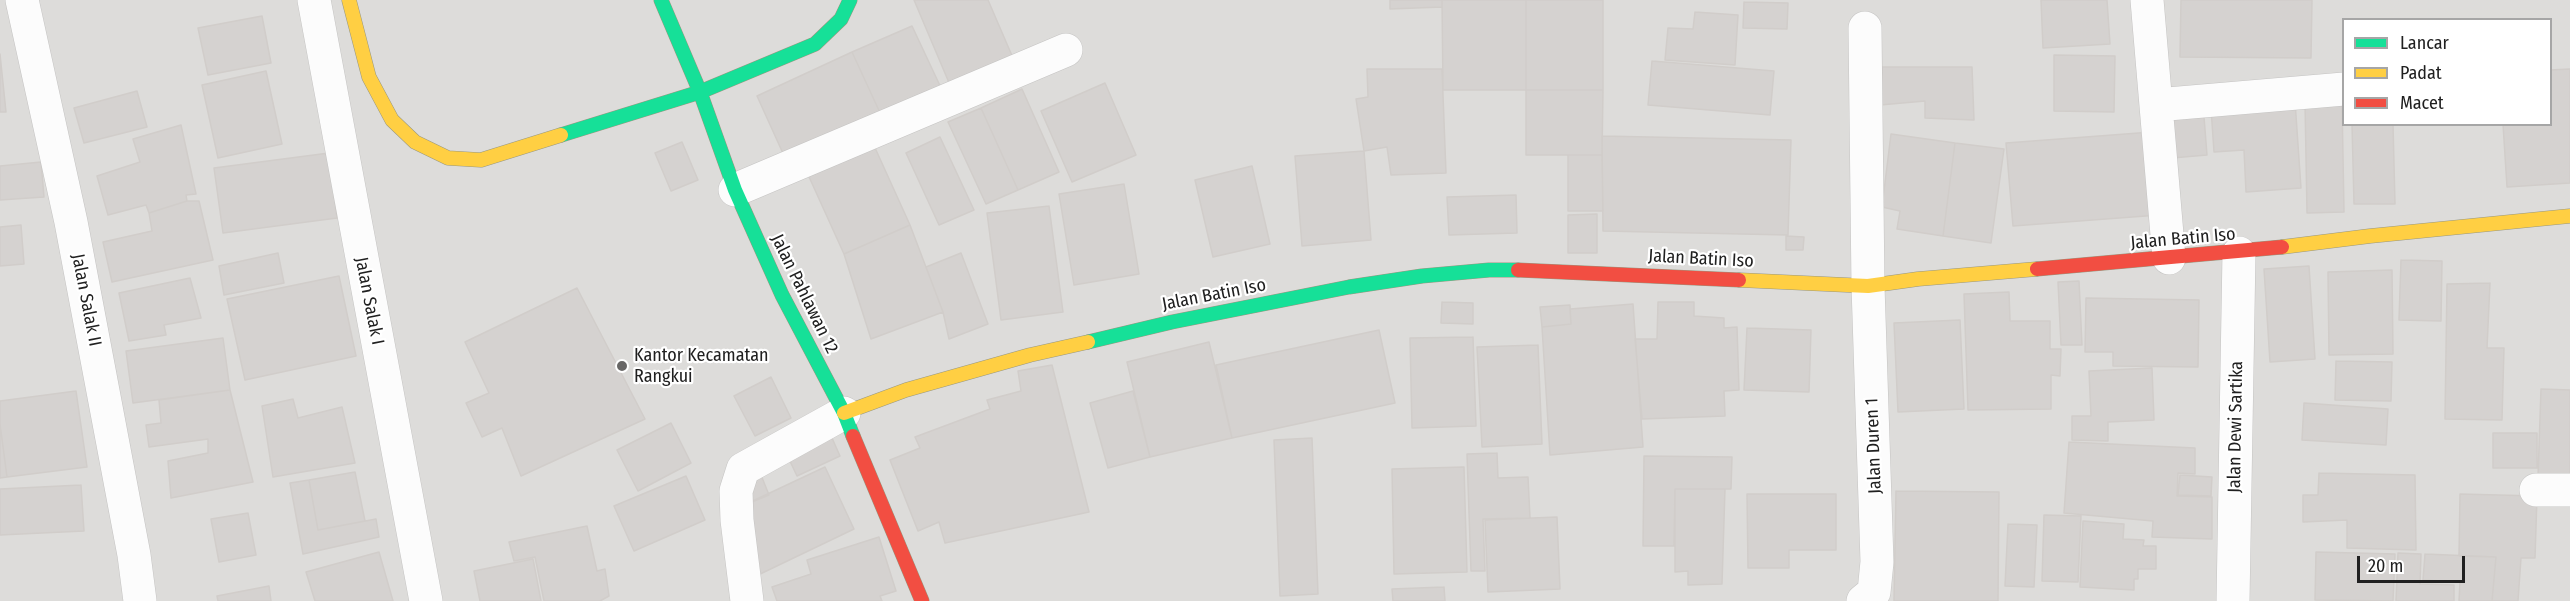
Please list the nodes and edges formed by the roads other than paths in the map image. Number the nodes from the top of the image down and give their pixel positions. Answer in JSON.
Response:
{"nodes":[{"id":1,"x":21,"y":0,"type":"edge"},
{"id":2,"x":314,"y":0,"type":"edge"},
{"id":3,"x":349,"y":0,"type":"edge"},
{"id":4,"x":661,"y":0,"type":"edge"},
{"id":5,"x":850,"y":0,"type":"edge"},
{"id":6,"x":2147,"y":0,"type":"edge"},
{"id":7,"x":1865,"y":28,"type":"dead end"},
{"id":8,"x":1066,"y":50,"type":"dead end"},
{"id":9,"x":2342,"y":89,"type":"edge"},
{"id":10,"x":700,"y":92,"type":"junction"},
{"id":11,"x":2156,"y":105,"type":"junction"},
{"id":12,"x":735,"y":190,"type":"junction"},
{"id":13,"x":2570,"y":216,"type":"edge"},
{"id":14,"x":2239,"y":252,"type":"junction"},
{"id":15,"x":2169,"y":258,"type":"junction"},
{"id":16,"x":1869,"y":286,"type":"junction"},
{"id":17,"x":844,"y":413,"type":"junction"},
{"id":18,"x":2535,"y":490,"type":"dead end"},
{"id":19,"x":2570,"y":490,"type":"edge"},
{"id":20,"x":140,"y":601,"type":"edge"},
{"id":21,"x":426,"y":601,"type":"edge"},
{"id":22,"x":747,"y":601,"type":"edge"},
{"id":23,"x":921,"y":601,"type":"edge"},
{"id":24,"x":1863,"y":601,"type":"edge"},
{"id":25,"x":2234,"y":601,"type":"edge"}],
"edges":[{"from":1,"to":20,"type":"street","name":"Jalan Salak II"},
{"from":2,"to":21,"type":"street","name":"Jalan Salak I"},
{"from":3,"to":10,"type":"street"},
{"from":4,"to":10,"type":"street","name":"Jalan Pahlawan 12"},
{"from":5,"to":10,"type":"street"},
{"from":6,"to":11,"type":"street"},
{"from":7,"to":16,"type":"street","name":"Jalan Duren 1"},
{"from":8,"to":12,"type":"street"},
{"from":9,"to":11,"type":"street"},
{"from":10,"to":12,"type":"street","name":"Jalan Pahlawan 12"},
{"from":11,"to":15,"type":"street"},
{"from":12,"to":17,"type":"street","name":"Jalan Pahlawan 12"},
{"from":13,"to":14,"type":"street","name":"Jalan Batin Iso"},
{"from":14,"to":15,"type":"street","name":"Jalan Batin Iso"},
{"from":14,"to":25,"type":"street","name":"Jalan Dewi Sartika"},
{"from":15,"to":16,"type":"street","name":"Jalan Batin Iso"},
{"from":16,"to":17,"type":"street","name":"Jalan Batin Iso"},
{"from":16,"to":24,"type":"street","name":"Jalan Duren 1"},
{"from":17,"to":22,"type":"street"},
{"from":17,"to":23,"type":"street","name":"Jalan Pahlawan 12"},
{"from":18,"to":19,"type":"street"}]}
